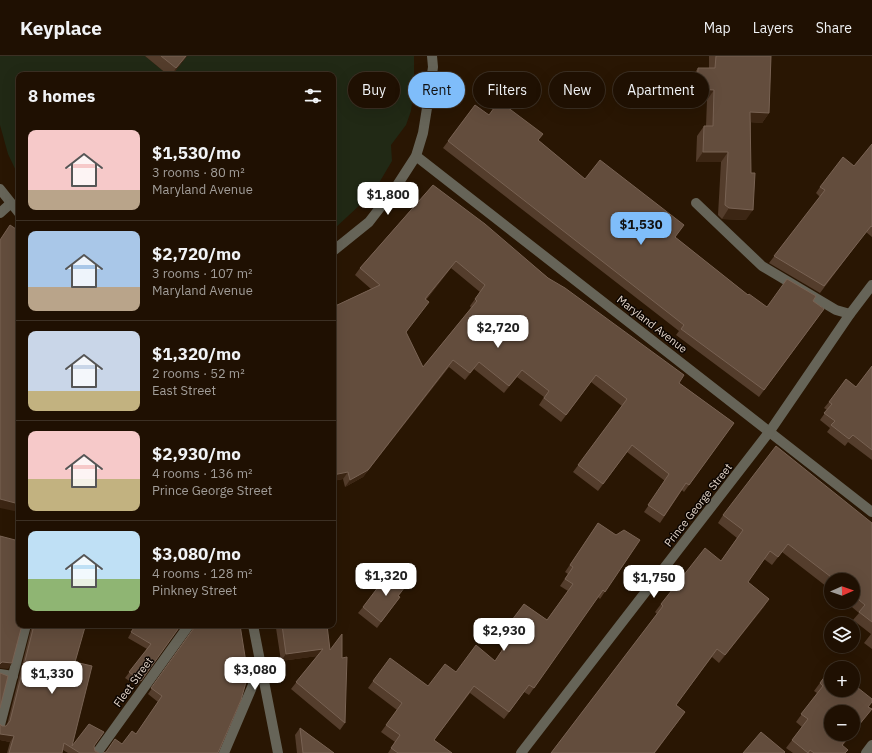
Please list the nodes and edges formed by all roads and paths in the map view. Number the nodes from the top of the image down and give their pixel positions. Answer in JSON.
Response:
{"nodes":[{"id":1,"x":432,"y":56,"type":"edge"},
{"id":2,"x":416,"y":156,"type":"junction"},
{"id":3,"x":0,"y":189,"type":"edge"},
{"id":4,"x":696,"y":203,"type":"dead end"},
{"id":5,"x":10,"y":204,"type":"junction"},
{"id":6,"x":16,"y":210,"type":"edge"},
{"id":7,"x":0,"y":213,"type":"edge"},
{"id":8,"x":336,"y":249,"type":"edge"},
{"id":9,"x":872,"y":285,"type":"edge"},
{"id":10,"x":850,"y":314,"type":"junction"},
{"id":11,"x":770,"y":431,"type":"junction"},
{"id":12,"x":872,"y":512,"type":"edge"},
{"id":13,"x":25,"y":628,"type":"edge"},
{"id":14,"x":187,"y":628,"type":"edge"},
{"id":15,"x":254,"y":628,"type":"edge"},
{"id":16,"x":261,"y":666,"type":"junction"},
{"id":17,"x":0,"y":674,"type":"edge"},
{"id":18,"x":13,"y":676,"type":"junction"},
{"id":19,"x":0,"y":725,"type":"edge"},
{"id":20,"x":872,"y":746,"type":"edge"},
{"id":21,"x":97,"y":753,"type":"edge"},
{"id":22,"x":224,"y":753,"type":"edge"},
{"id":23,"x":278,"y":753,"type":"edge"},
{"id":24,"x":521,"y":753,"type":"edge"},
{"id":25,"x":866,"y":753,"type":"edge"}],
"edges":[{"from":1,"to":2,"type":"street"},
{"from":2,"to":8,"type":"street"},
{"from":2,"to":11,"type":"street","name":"Maryland Avenue"},
{"from":3,"to":5,"type":"street"},
{"from":4,"to":10,"type":"street"},
{"from":5,"to":6,"type":"street"},
{"from":5,"to":7,"type":"street"},
{"from":9,"to":10,"type":"street","name":"Prince George Street"},
{"from":10,"to":11,"type":"street","name":"Prince George Street"},
{"from":11,"to":12,"type":"street","name":"Maryland Avenue"},
{"from":11,"to":24,"type":"street","name":"Prince George Street"},
{"from":13,"to":18,"type":"street"},
{"from":14,"to":21,"type":"street","name":"Fleet Street"},
{"from":15,"to":16,"type":"street"},
{"from":16,"to":22,"type":"street"},
{"from":16,"to":23,"type":"street"},
{"from":17,"to":18,"type":"street"},
{"from":18,"to":19,"type":"street"},
{"from":20,"to":25,"type":"street"}]}
